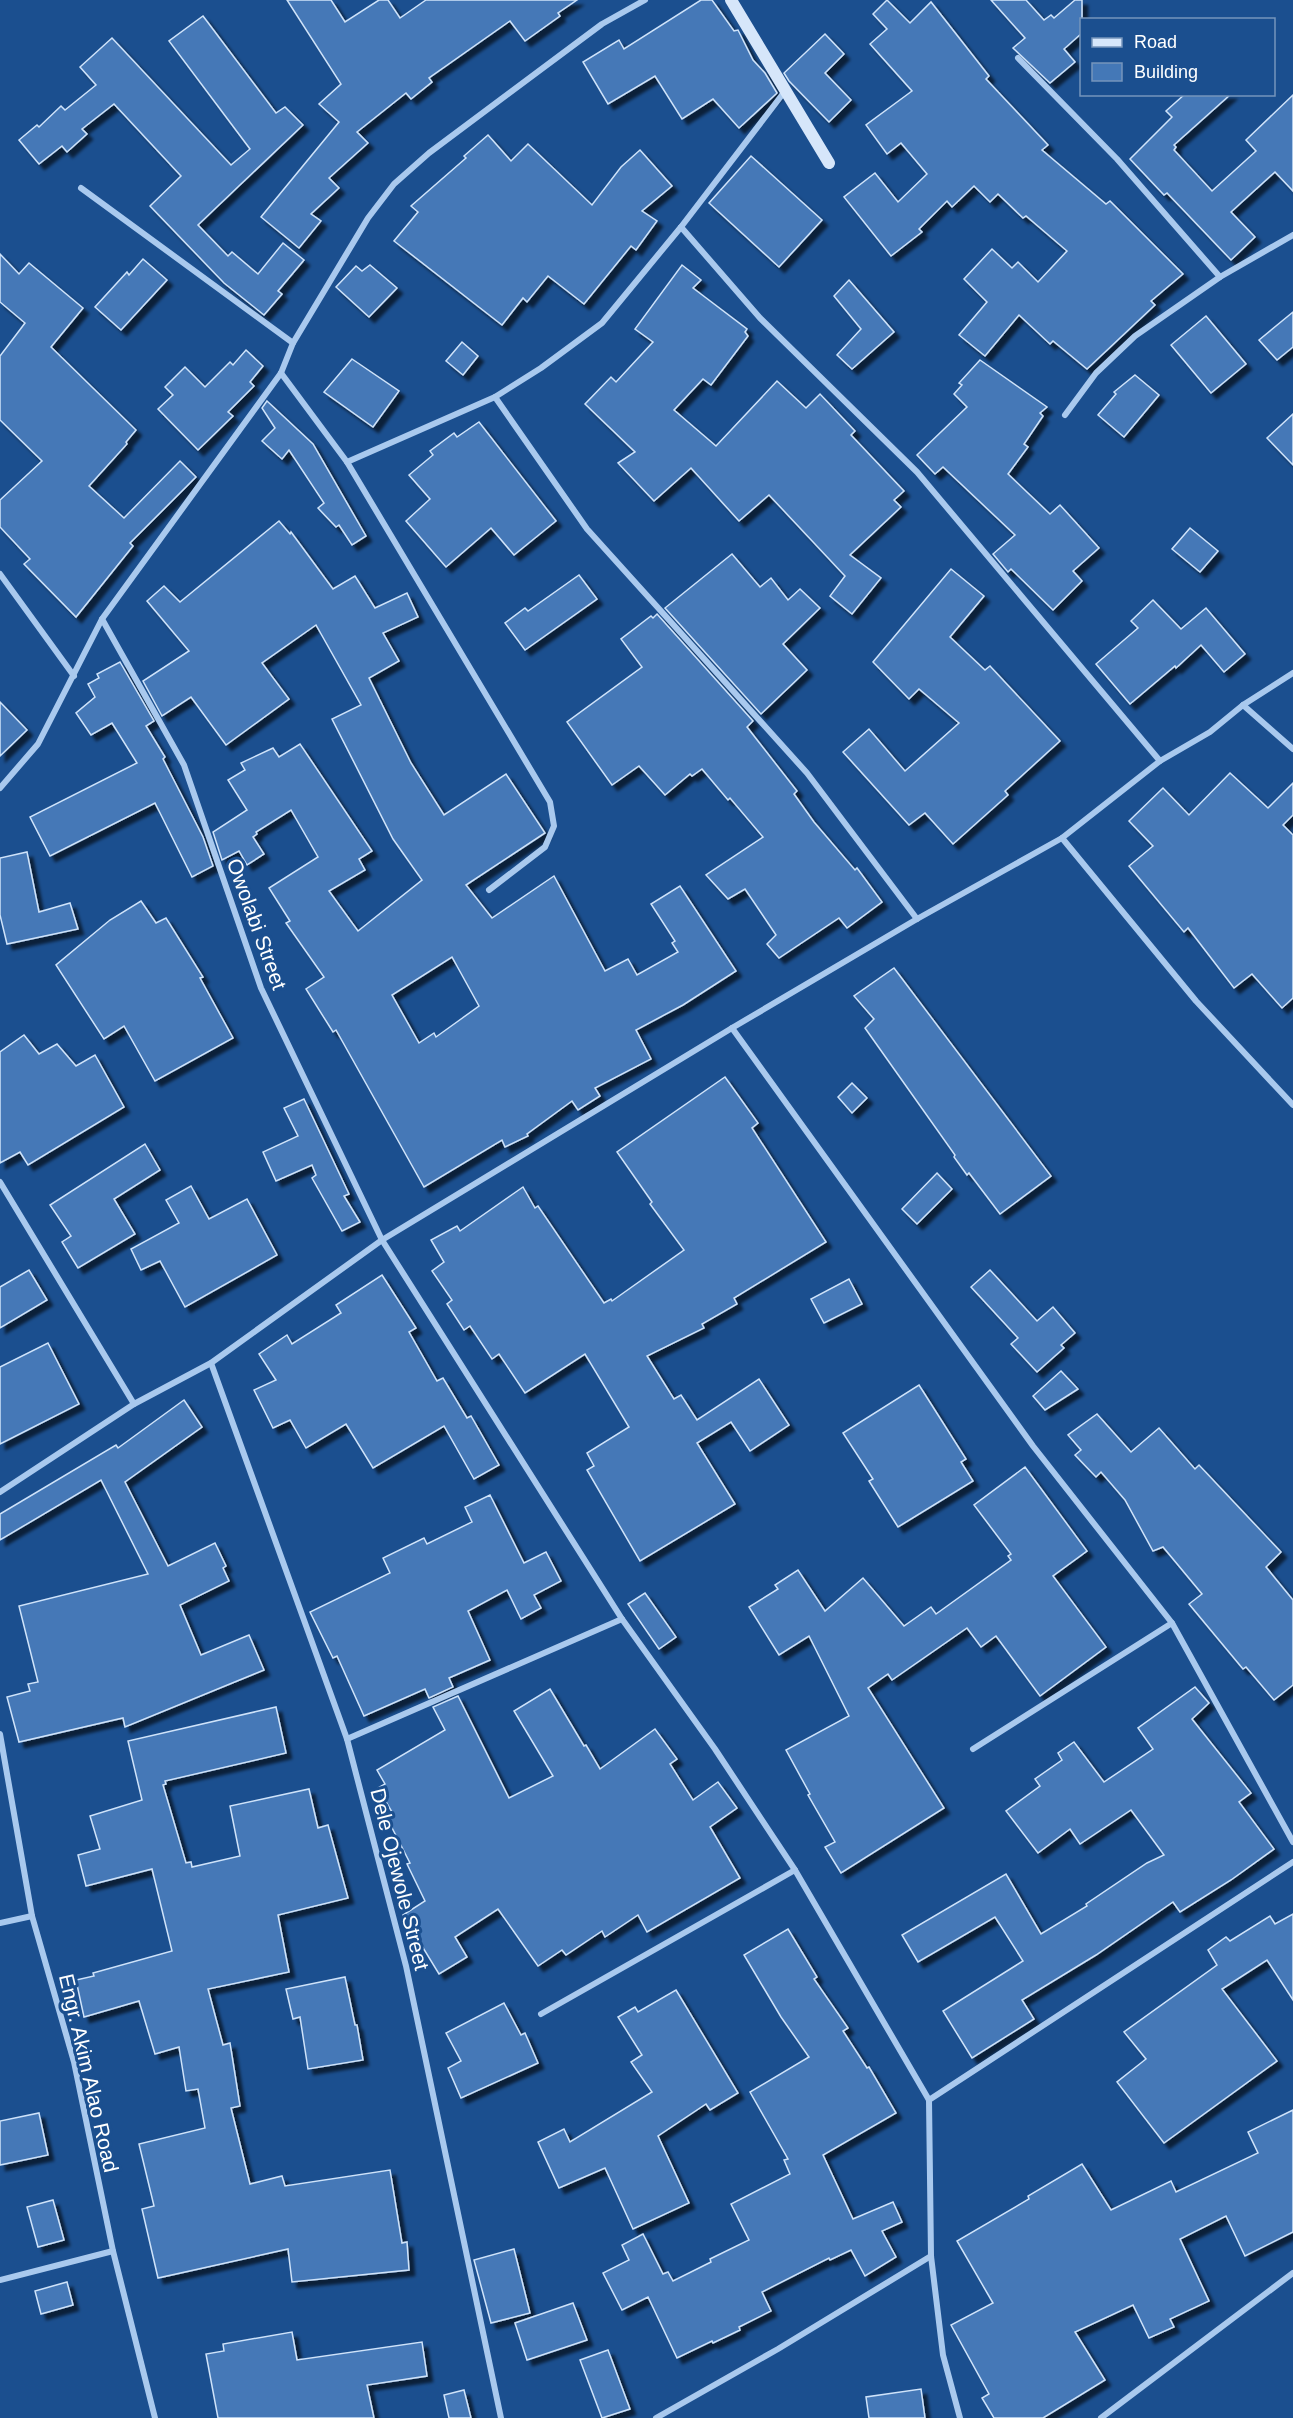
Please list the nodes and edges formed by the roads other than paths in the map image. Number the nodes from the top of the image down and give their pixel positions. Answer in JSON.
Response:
{"nodes":[{"id":1,"x":645,"y":0,"type":"edge"},
{"id":2,"x":731,"y":0,"type":"edge"},
{"id":3,"x":1018,"y":58,"type":"dead end"},
{"id":4,"x":786,"y":90,"type":"junction"},
{"id":5,"x":829,"y":163,"type":"dead end"},
{"id":6,"x":81,"y":188,"type":"dead end"},
{"id":7,"x":681,"y":227,"type":"junction"},
{"id":8,"x":1290,"y":237,"type":"edge"},
{"id":9,"x":1293,"y":246,"type":"edge"},
{"id":10,"x":1220,"y":277,"type":"junction"},
{"id":11,"x":293,"y":343,"type":"junction"},
{"id":12,"x":281,"y":373,"type":"junction"},
{"id":13,"x":495,"y":397,"type":"junction"},
{"id":14,"x":1065,"y":416,"type":"dead end"},
{"id":15,"x":347,"y":462,"type":"junction"},
{"id":16,"x":0,"y":574,"type":"edge"},
{"id":17,"x":102,"y":619,"type":"junction"},
{"id":18,"x":1293,"y":673,"type":"edge"},
{"id":19,"x":74,"y":676,"type":"junction"},
{"id":20,"x":1243,"y":705,"type":"junction"},
{"id":21,"x":1293,"y":749,"type":"edge"},
{"id":22,"x":1160,"y":761,"type":"junction"},
{"id":23,"x":0,"y":788,"type":"edge"},
{"id":24,"x":1062,"y":838,"type":"junction"},
{"id":25,"x":489,"y":890,"type":"dead end"},
{"id":26,"x":917,"y":919,"type":"junction"},
{"id":27,"x":732,"y":1028,"type":"junction"},
{"id":28,"x":1293,"y":1105,"type":"edge"},
{"id":29,"x":0,"y":1182,"type":"edge"},
{"id":30,"x":382,"y":1240,"type":"junction"},
{"id":31,"x":211,"y":1363,"type":"junction"},
{"id":32,"x":134,"y":1404,"type":"junction"},
{"id":33,"x":0,"y":1492,"type":"edge"},
{"id":34,"x":622,"y":1619,"type":"junction"},
{"id":35,"x":1172,"y":1623,"type":"junction"},
{"id":36,"x":0,"y":1734,"type":"edge"},
{"id":37,"x":347,"y":1739,"type":"junction"},
{"id":38,"x":973,"y":1749,"type":"dead end"},
{"id":39,"x":1293,"y":1842,"type":"edge"},
{"id":40,"x":1293,"y":1862,"type":"edge"},
{"id":41,"x":795,"y":1870,"type":"junction"},
{"id":42,"x":32,"y":1916,"type":"junction"},
{"id":43,"x":0,"y":1923,"type":"edge"},
{"id":44,"x":541,"y":2014,"type":"dead end"},
{"id":45,"x":929,"y":2100,"type":"junction"},
{"id":46,"x":112,"y":2251,"type":"junction"},
{"id":47,"x":931,"y":2256,"type":"junction"},
{"id":48,"x":1293,"y":2273,"type":"edge"},
{"id":49,"x":0,"y":2280,"type":"edge"},
{"id":50,"x":154,"y":2418,"type":"edge"},
{"id":51,"x":501,"y":2418,"type":"edge"},
{"id":52,"x":656,"y":2418,"type":"edge"},
{"id":53,"x":960,"y":2418,"type":"edge"},
{"id":54,"x":1101,"y":2418,"type":"edge"}],
"edges":[{"from":1,"to":11,"type":"street"},
{"from":2,"to":4,"type":"street"},
{"from":3,"to":10,"type":"street"},
{"from":4,"to":5,"type":"street"},
{"from":4,"to":7,"type":"street"},
{"from":6,"to":11,"type":"street"},
{"from":7,"to":13,"type":"street"},
{"from":7,"to":22,"type":"street"},
{"from":8,"to":9,"type":"street"},
{"from":8,"to":10,"type":"street"},
{"from":10,"to":14,"type":"street"},
{"from":11,"to":12,"type":"street"},
{"from":12,"to":15,"type":"street"},
{"from":12,"to":17,"type":"street"},
{"from":13,"to":15,"type":"street"},
{"from":13,"to":26,"type":"street"},
{"from":15,"to":25,"type":"street"},
{"from":16,"to":19,"type":"street"},
{"from":17,"to":19,"type":"street"},
{"from":17,"to":30,"type":"street","name":"Owolabi Street"},
{"from":18,"to":20,"type":"street"},
{"from":19,"to":23,"type":"street"},
{"from":20,"to":21,"type":"street"},
{"from":20,"to":22,"type":"street"},
{"from":22,"to":24,"type":"street"},
{"from":24,"to":26,"type":"street"},
{"from":24,"to":28,"type":"street"},
{"from":26,"to":27,"type":"street"},
{"from":27,"to":30,"type":"street"},
{"from":27,"to":35,"type":"street"},
{"from":29,"to":32,"type":"street"},
{"from":30,"to":31,"type":"street"},
{"from":30,"to":34,"type":"street","name":"Owolabi Street"},
{"from":31,"to":32,"type":"street"},
{"from":31,"to":37,"type":"street","name":"Dele Ojewole Street"},
{"from":32,"to":33,"type":"street"},
{"from":34,"to":37,"type":"street"},
{"from":34,"to":41,"type":"street","name":"Owolabi Street"},
{"from":35,"to":38,"type":"street"},
{"from":35,"to":39,"type":"street"},
{"from":36,"to":42,"type":"street","name":"Engr. Akim Alao Road"},
{"from":37,"to":51,"type":"street","name":"Dele Ojewole Street"},
{"from":40,"to":45,"type":"street"},
{"from":41,"to":44,"type":"street"},
{"from":41,"to":45,"type":"street","name":"Owolabi Street"},
{"from":42,"to":43,"type":"street"},
{"from":42,"to":46,"type":"street","name":"Engr. Akim Alao Road"},
{"from":45,"to":47,"type":"street"},
{"from":46,"to":49,"type":"street"},
{"from":46,"to":50,"type":"street","name":"Engr. Akim Alao Road"},
{"from":47,"to":52,"type":"street"},
{"from":47,"to":53,"type":"street"},
{"from":48,"to":54,"type":"street"}]}
